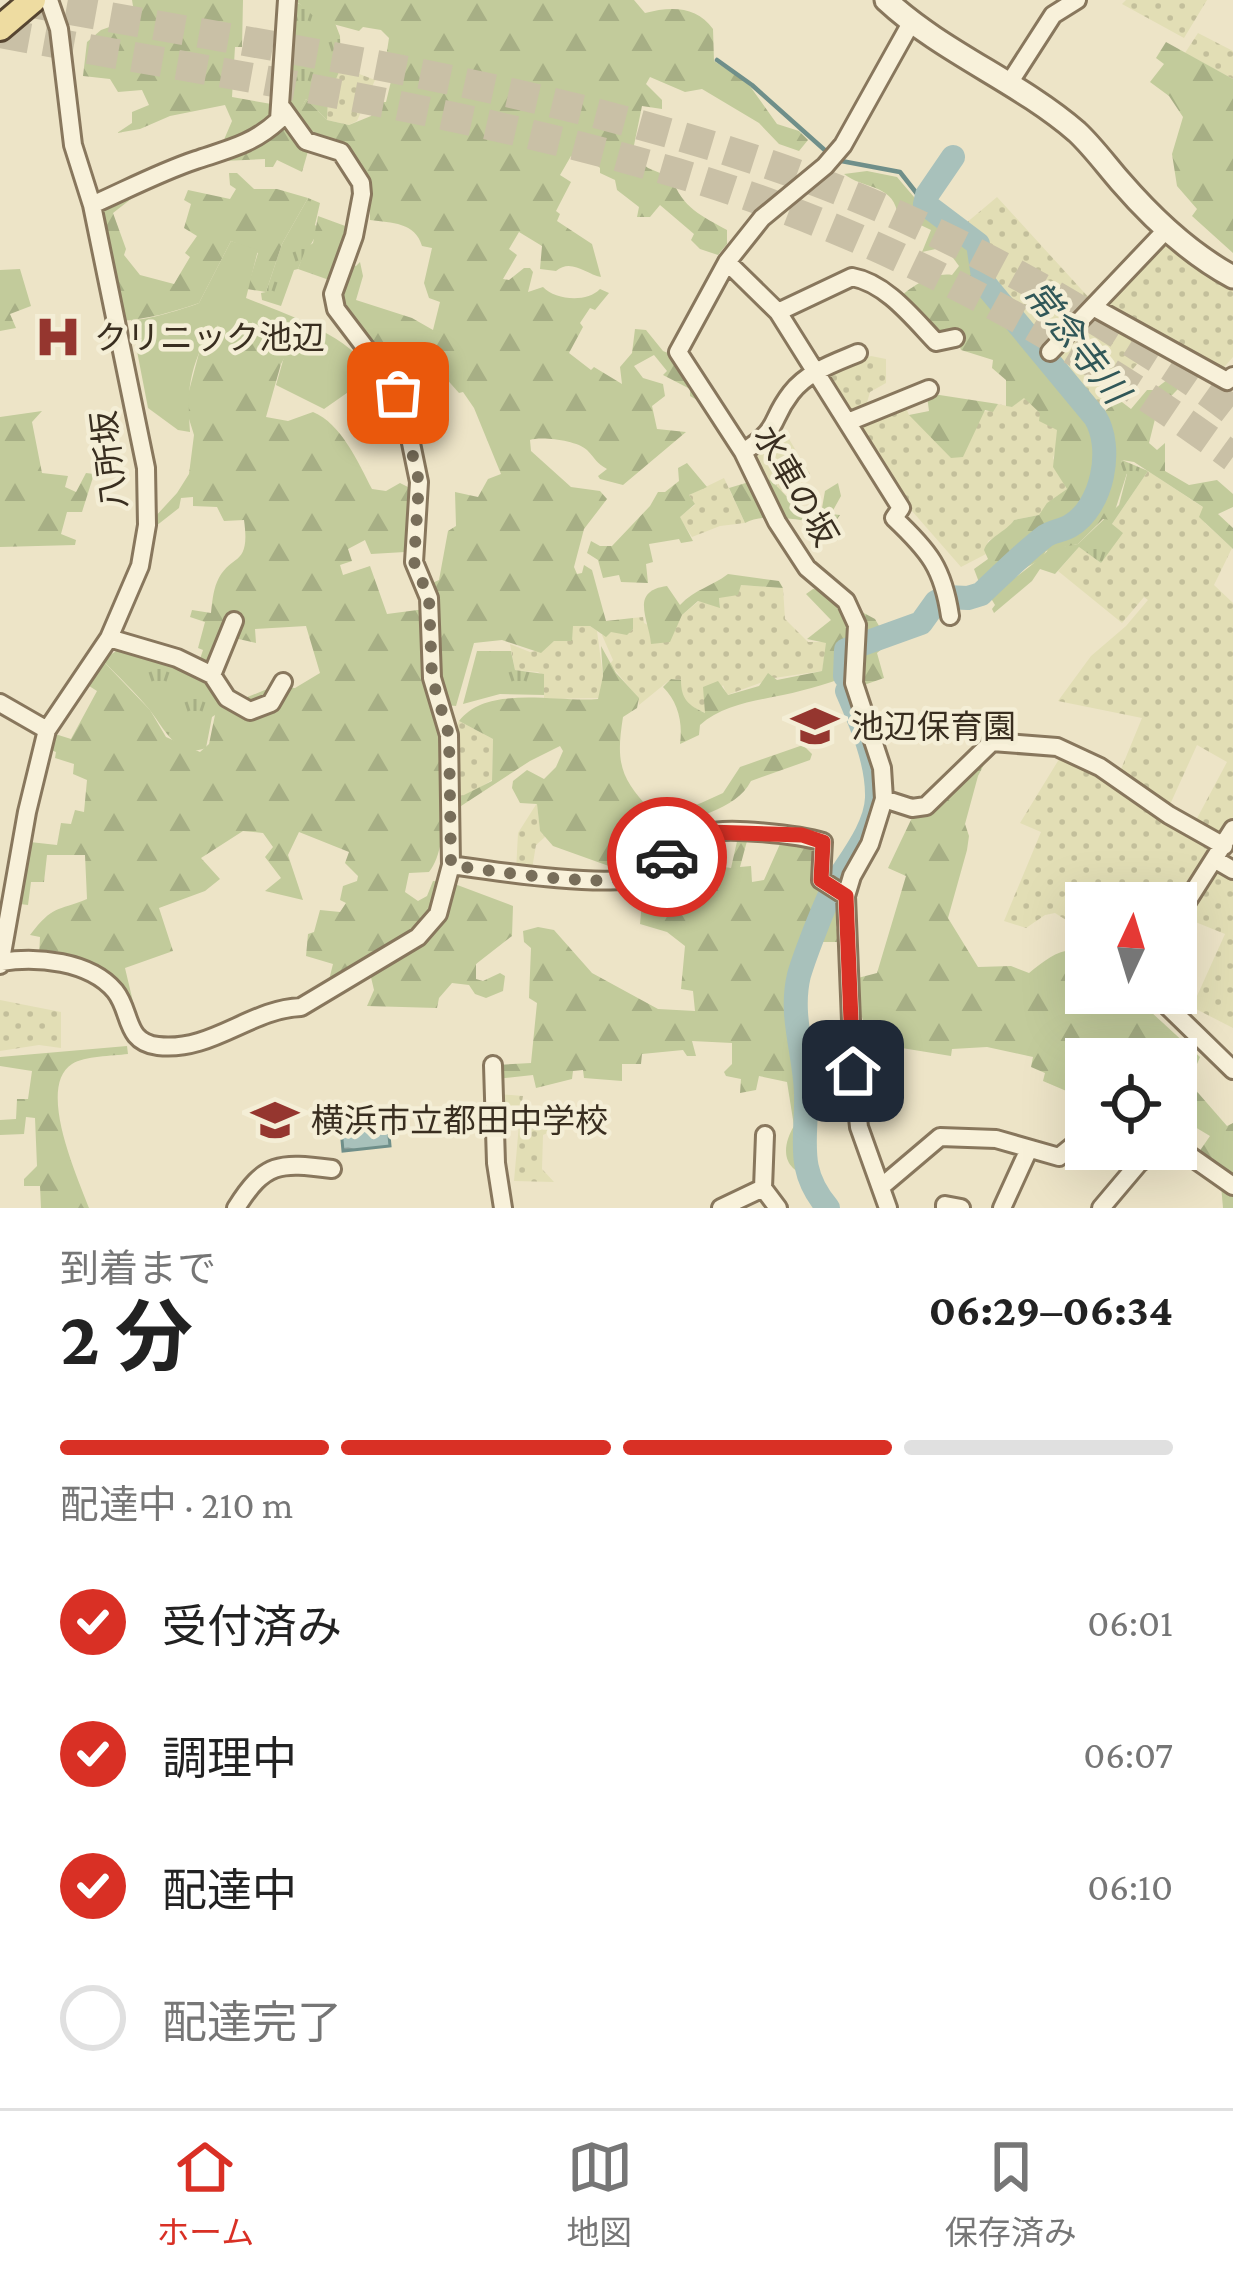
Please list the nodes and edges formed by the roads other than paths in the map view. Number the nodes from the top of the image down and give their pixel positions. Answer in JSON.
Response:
{"nodes":[{"id":1,"x":33,"y":0,"type":"edge"},
{"id":2,"x":50,"y":0,"type":"edge"},
{"id":3,"x":287,"y":0,"type":"edge"},
{"id":4,"x":886,"y":0,"type":"edge"},
{"id":5,"x":1077,"y":0,"type":"edge"},
{"id":6,"x":4,"y":14,"type":"edge"},
{"id":7,"x":911,"y":23,"type":"junction"},
{"id":8,"x":1008,"y":85,"type":"junction"},
{"id":9,"x":283,"y":109,"type":"junction"},
{"id":10,"x":92,"y":205,"type":"junction"},
{"id":11,"x":1167,"y":229,"type":"junction"},
{"id":12,"x":727,"y":262,"type":"junction"},
{"id":13,"x":871,"y":264,"type":"dead end"},
{"id":14,"x":852,"y":277,"type":"junction"},
{"id":15,"x":1233,"y":277,"type":"edge"},
{"id":16,"x":1093,"y":308,"type":"junction"},
{"id":17,"x":778,"y":312,"type":"junction"},
{"id":18,"x":955,"y":338,"type":"dead end"},
{"id":19,"x":858,"y":352,"type":"dead end"},
{"id":20,"x":1050,"y":352,"type":"dead end"},
{"id":21,"x":816,"y":371,"type":"junction"},
{"id":22,"x":1233,"y":376,"type":"edge"},
{"id":23,"x":929,"y":389,"type":"dead end"},
{"id":24,"x":848,"y":422,"type":"junction"},
{"id":25,"x":743,"y":452,"type":"junction"},
{"id":26,"x":950,"y":616,"type":"dead end"},
{"id":27,"x":234,"y":621,"type":"dead end"},
{"id":28,"x":109,"y":638,"type":"junction"},
{"id":29,"x":212,"y":675,"type":"junction"},
{"id":30,"x":283,"y":682,"type":"dead end"},
{"id":31,"x":0,"y":703,"type":"edge"},
{"id":32,"x":47,"y":730,"type":"junction"},
{"id":33,"x":884,"y":799,"type":"junction"},
{"id":34,"x":1224,"y":845,"type":"edge"},
{"id":35,"x":451,"y":865,"type":"junction"},
{"id":36,"x":1233,"y":870,"type":"edge"},
{"id":37,"x":1197,"y":887,"type":"edge"},
{"id":38,"x":835,"y":890,"type":"junction"},
{"id":39,"x":0,"y":963,"type":"edge"},
{"id":40,"x":1176,"y":1014,"type":"edge"},
{"id":41,"x":493,"y":1065,"type":"dead end"},
{"id":42,"x":1233,"y":1070,"type":"edge"},
{"id":43,"x":765,"y":1135,"type":"dead end"},
{"id":44,"x":1029,"y":1149,"type":"junction"},
{"id":45,"x":1065,"y":1152,"type":"edge"},
{"id":46,"x":1197,"y":1161,"type":"edge"},
{"id":47,"x":332,"y":1169,"type":"dead end"},
{"id":48,"x":1132,"y":1170,"type":"edge"},
{"id":49,"x":1233,"y":1186,"type":"edge"},
{"id":50,"x":881,"y":1187,"type":"junction"},
{"id":51,"x":763,"y":1188,"type":"junction"},
{"id":52,"x":236,"y":1208,"type":"edge"},
{"id":53,"x":503,"y":1208,"type":"edge"},
{"id":54,"x":721,"y":1208,"type":"edge"},
{"id":55,"x":778,"y":1208,"type":"edge"},
{"id":56,"x":888,"y":1208,"type":"edge"},
{"id":57,"x":945,"y":1208,"type":"edge"},
{"id":58,"x":961,"y":1208,"type":"edge"},
{"id":59,"x":1001,"y":1208,"type":"edge"},
{"id":60,"x":1101,"y":1208,"type":"edge"}],
"edges":[{"from":1,"to":6,"type":"main road"},
{"from":2,"to":10,"type":"street","name":"八所坂"},
{"from":3,"to":9,"type":"street"},
{"from":4,"to":7,"type":"street"},
{"from":5,"to":8,"type":"street"},
{"from":7,"to":8,"type":"street"},
{"from":7,"to":12,"type":"street"},
{"from":8,"to":11,"type":"street"},
{"from":9,"to":10,"type":"street"},
{"from":9,"to":35,"type":"street"},
{"from":10,"to":28,"type":"street","name":"八所坂"},
{"from":11,"to":15,"type":"street"},
{"from":11,"to":16,"type":"street"},
{"from":12,"to":17,"type":"street"},
{"from":12,"to":25,"type":"street","name":"水車の坂"},
{"from":13,"to":14,"type":"street"},
{"from":14,"to":17,"type":"street"},
{"from":14,"to":18,"type":"street"},
{"from":16,"to":20,"type":"street"},
{"from":16,"to":22,"type":"street"},
{"from":17,"to":21,"type":"street"},
{"from":19,"to":21,"type":"street"},
{"from":21,"to":24,"type":"street"},
{"from":21,"to":25,"type":"street"},
{"from":23,"to":24,"type":"street"},
{"from":24,"to":26,"type":"street"},
{"from":25,"to":33,"type":"street","name":"水車の坂"},
{"from":27,"to":29,"type":"street"},
{"from":28,"to":29,"type":"street"},
{"from":28,"to":32,"type":"street","name":"八所坂"},
{"from":29,"to":30,"type":"street"},
{"from":31,"to":32,"type":"street"},
{"from":32,"to":39,"type":"street","name":"八所坂"},
{"from":33,"to":34,"type":"street"},
{"from":33,"to":38,"type":"street"},
{"from":34,"to":36,"type":"street"},
{"from":34,"to":37,"type":"street"},
{"from":35,"to":38,"type":"street"},
{"from":35,"to":39,"type":"street"},
{"from":38,"to":50,"type":"street"},
{"from":40,"to":42,"type":"street"},
{"from":41,"to":53,"type":"street"},
{"from":43,"to":51,"type":"street"},
{"from":44,"to":45,"type":"street"},
{"from":44,"to":50,"type":"street"},
{"from":44,"to":59,"type":"street"},
{"from":46,"to":49,"type":"street"},
{"from":47,"to":52,"type":"street"},
{"from":48,"to":60,"type":"street"},
{"from":50,"to":56,"type":"street"},
{"from":51,"to":54,"type":"street"},
{"from":51,"to":55,"type":"street"},
{"from":57,"to":58,"type":"street"}]}
